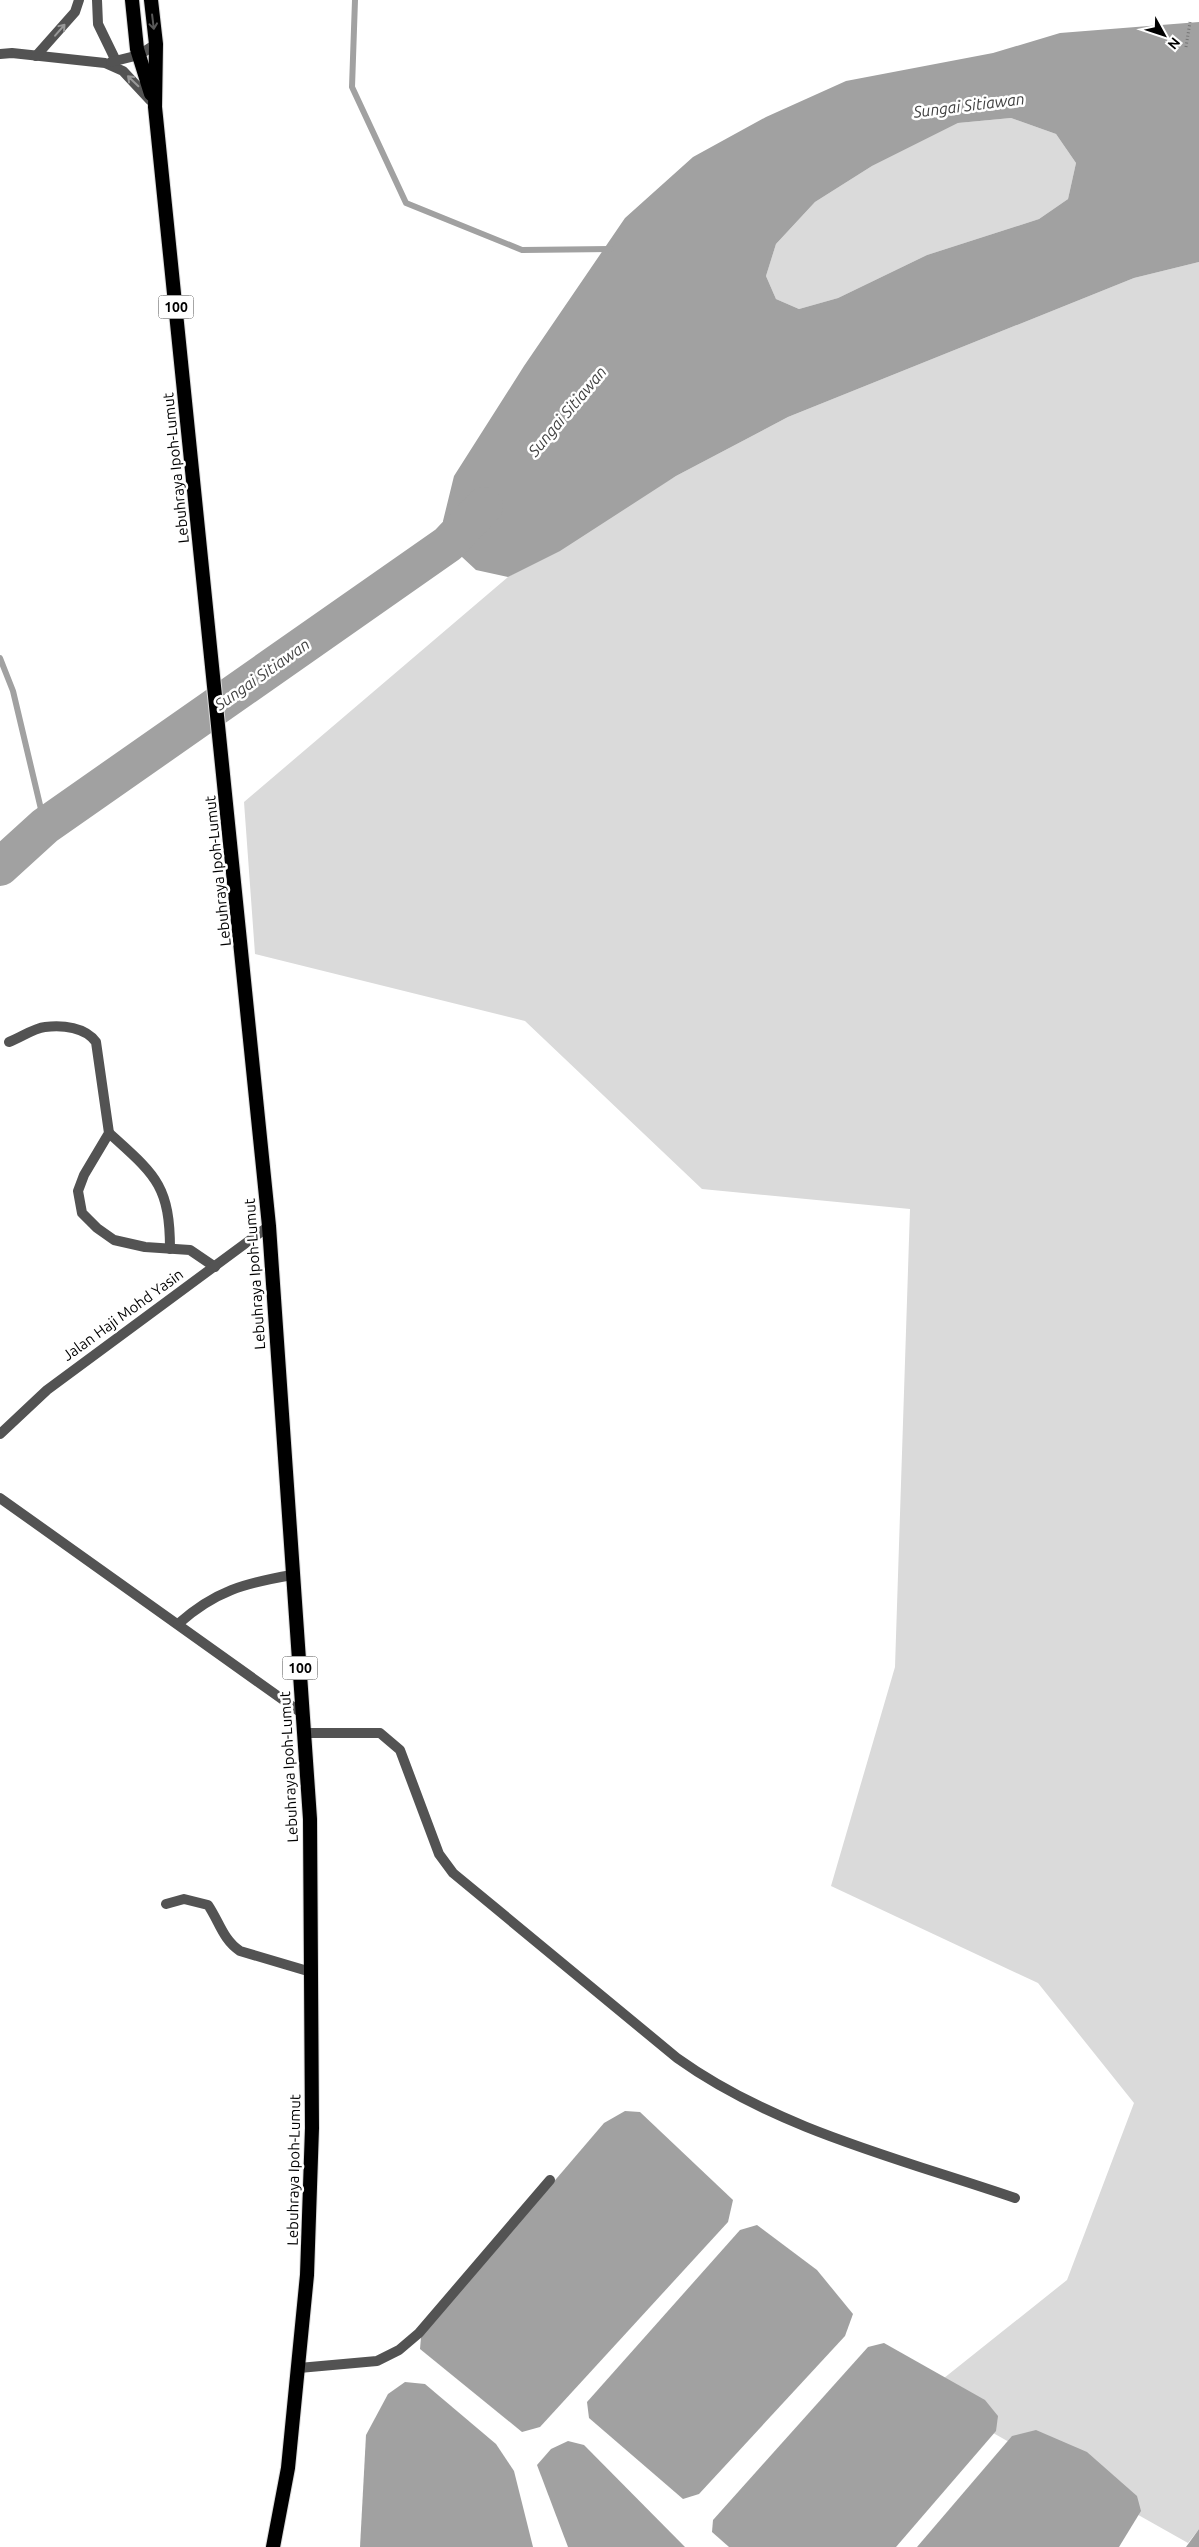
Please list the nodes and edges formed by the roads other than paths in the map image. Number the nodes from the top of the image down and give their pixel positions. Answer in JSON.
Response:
{"nodes":[{"id":1,"x":79,"y":0,"type":"edge"},
{"id":2,"x":97,"y":0,"type":"edge"},
{"id":3,"x":132,"y":0,"type":"edge"},
{"id":4,"x":151,"y":0,"type":"edge"},
{"id":5,"x":156,"y":44,"type":"junction"},
{"id":6,"x":0,"y":54,"type":"edge"},
{"id":7,"x":139,"y":55,"type":"junction"},
{"id":8,"x":36,"y":56,"type":"junction"},
{"id":9,"x":116,"y":61,"type":"junction"},
{"id":10,"x":105,"y":63,"type":"junction"},
{"id":11,"x":155,"y":107,"type":"junction"},
{"id":12,"x":9,"y":1042,"type":"dead end"},
{"id":13,"x":109,"y":1133,"type":"junction"},
{"id":14,"x":269,"y":1226,"type":"junction"},
{"id":15,"x":170,"y":1249,"type":"junction"},
{"id":16,"x":215,"y":1267,"type":"junction"},
{"id":17,"x":0,"y":1434,"type":"edge"},
{"id":18,"x":0,"y":1498,"type":"edge"},
{"id":19,"x":292,"y":1575,"type":"junction"},
{"id":20,"x":178,"y":1624,"type":"junction"},
{"id":21,"x":303,"y":1714,"type":"junction"},
{"id":22,"x":305,"y":1733,"type":"junction"},
{"id":23,"x":166,"y":1904,"type":"dead end"},
{"id":24,"x":311,"y":1972,"type":"junction"},
{"id":25,"x":550,"y":2180,"type":"dead end"},
{"id":26,"x":1015,"y":2198,"type":"dead end"},
{"id":27,"x":299,"y":2368,"type":"junction"},
{"id":28,"x":273,"y":2547,"type":"edge"}],
"edges":[{"from":8,"to":1,"type":"street","one_way":true},
{"from":2,"to":9,"type":"street"},
{"from":3,"to":7,"type":"highway","number":"100"},
{"from":4,"to":5,"type":"highway","name":"Lebuhraya Ipoh-Lumut","number":"100","one_way":true},
{"from":5,"to":7,"type":"street"},
{"from":5,"to":11,"type":"highway","name":"Lebuhraya Ipoh-Lumut","number":"100"},
{"from":6,"to":8,"type":"street"},
{"from":7,"to":9,"type":"street"},
{"from":7,"to":11,"type":"highway","number":"100"},
{"from":8,"to":10,"type":"street"},
{"from":9,"to":10,"type":"street"},
{"from":11,"to":10,"type":"street","one_way":true},
{"from":11,"to":14,"type":"highway","name":"Lebuhraya Ipoh-Lumut","number":"100"},
{"from":12,"to":13,"type":"street"},
{"from":13,"to":15,"type":"street"},
{"from":13,"to":15,"type":"street"},
{"from":14,"to":16,"type":"street","name":"Jalan Haji Mohd Yasin"},
{"from":14,"to":19,"type":"highway","name":"Lebuhraya Ipoh-Lumut","number":"100"},
{"from":15,"to":16,"type":"street"},
{"from":16,"to":17,"type":"street","name":"Jalan Haji Mohd Yasin"},
{"from":18,"to":20,"type":"street"},
{"from":19,"to":20,"type":"street"},
{"from":19,"to":21,"type":"highway","name":"Lebuhraya Ipoh-Lumut","number":"100"},
{"from":20,"to":21,"type":"street"},
{"from":21,"to":22,"type":"highway","name":"Lebuhraya Ipoh-Lumut","number":"100"},
{"from":22,"to":24,"type":"highway","name":"Lebuhraya Ipoh-Lumut","number":"100"},
{"from":22,"to":26,"type":"street"},
{"from":23,"to":24,"type":"street"},
{"from":24,"to":27,"type":"highway","name":"Lebuhraya Ipoh-Lumut","number":"100"},
{"from":25,"to":27,"type":"street"},
{"from":27,"to":28,"type":"highway","name":"Lebuhraya Ipoh-Lumut","number":"100"}]}
